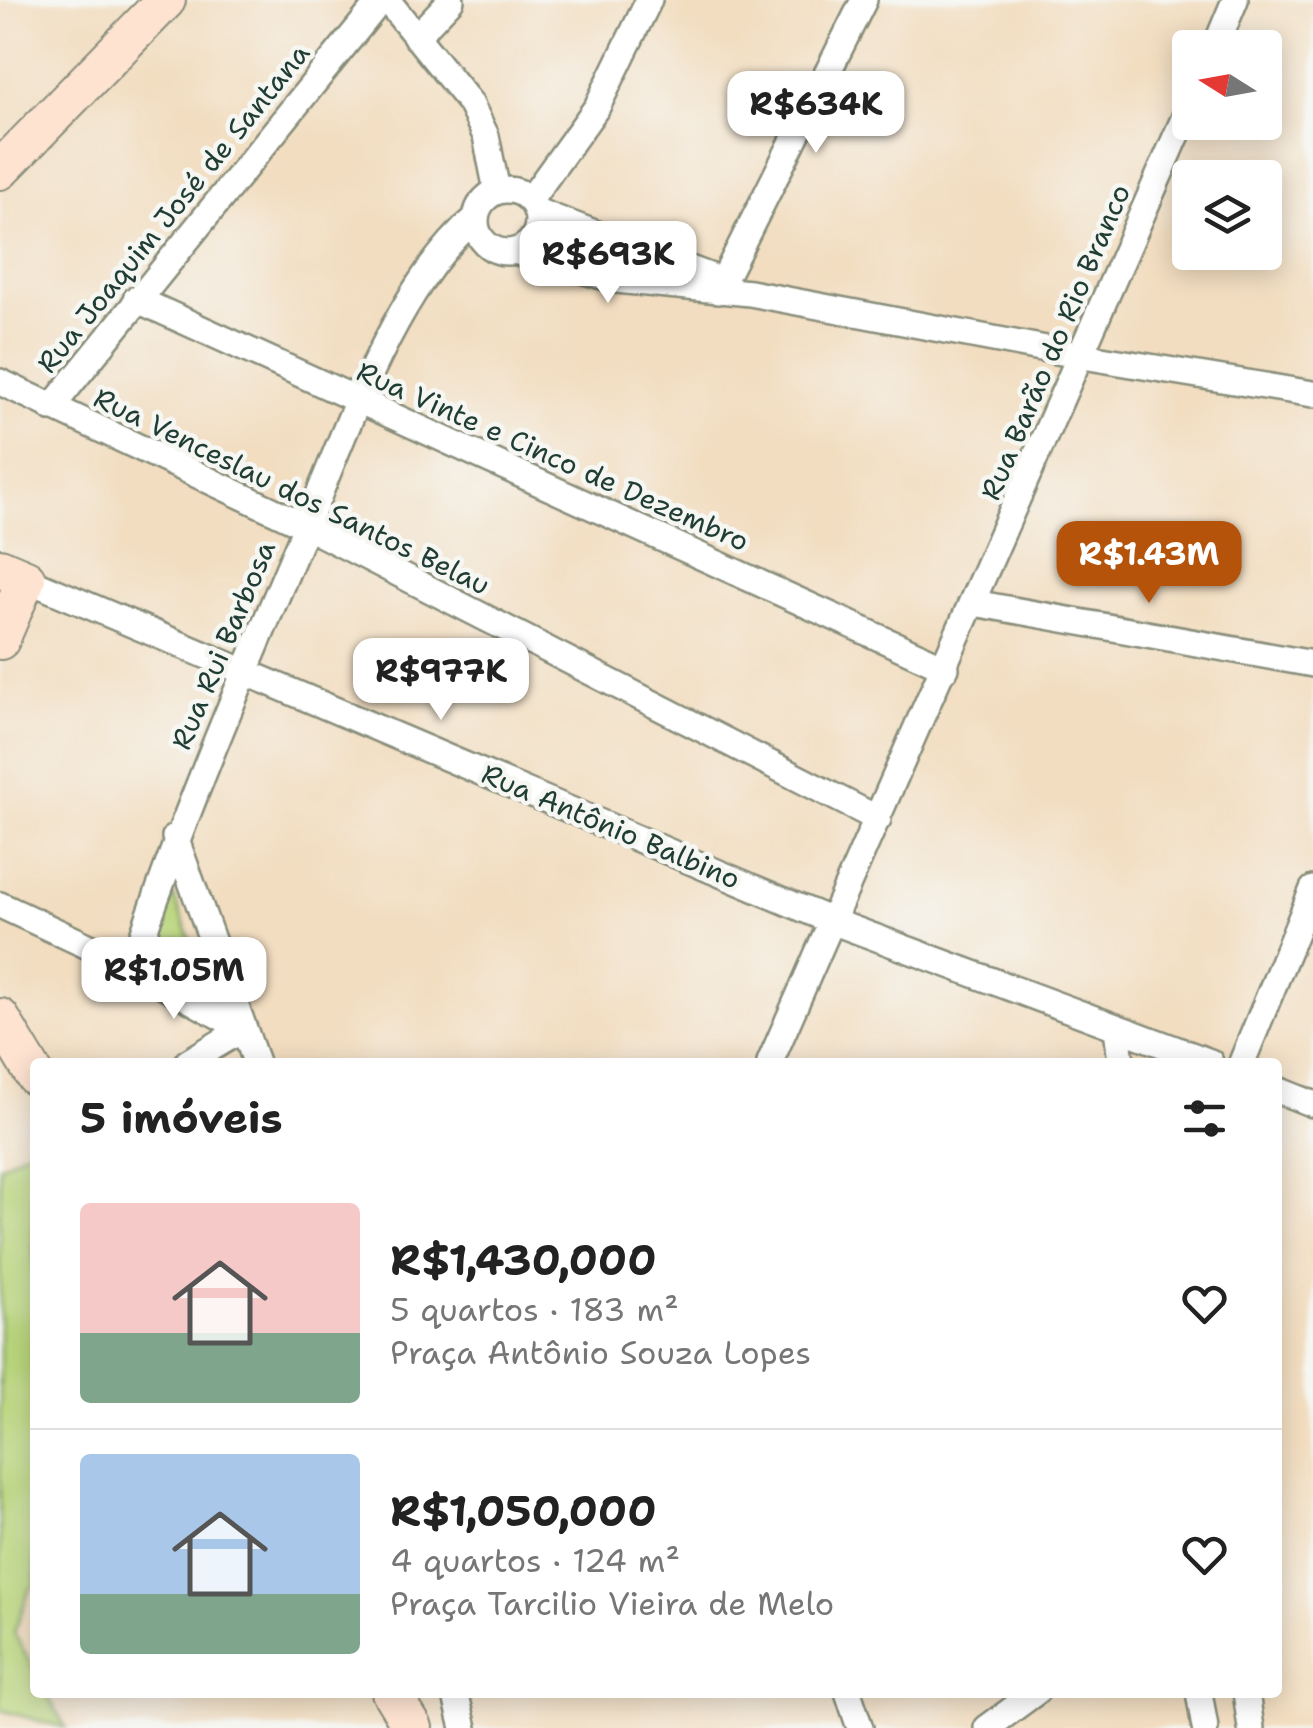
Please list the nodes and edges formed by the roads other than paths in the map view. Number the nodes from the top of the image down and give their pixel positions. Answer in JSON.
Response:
{"nodes":[{"id":1,"x":166,"y":0,"type":"edge"},
{"id":2,"x":384,"y":0,"type":"edge"},
{"id":3,"x":452,"y":0,"type":"edge"},
{"id":4,"x":648,"y":0,"type":"edge"},
{"id":5,"x":864,"y":0,"type":"edge"},
{"id":6,"x":1235,"y":0,"type":"edge"},
{"id":7,"x":1222,"y":30,"type":"edge"},
{"id":8,"x":416,"y":37,"type":"junction"},
{"id":9,"x":1175,"y":140,"type":"edge"},
{"id":10,"x":0,"y":170,"type":"edge"},
{"id":11,"x":497,"y":191,"type":"junction"},
{"id":12,"x":533,"y":206,"type":"junction"},
{"id":13,"x":476,"y":218,"type":"junction"},
{"id":14,"x":514,"y":251,"type":"junction"},
{"id":15,"x":720,"y":286,"type":"junction"},
{"id":16,"x":136,"y":299,"type":"junction"},
{"id":17,"x":1083,"y":356,"type":"junction"},
{"id":18,"x":0,"y":382,"type":"edge"},
{"id":19,"x":1313,"y":394,"type":"edge"},
{"id":20,"x":360,"y":401,"type":"junction"},
{"id":21,"x":51,"y":408,"type":"junction"},
{"id":22,"x":306,"y":526,"type":"junction"},
{"id":23,"x":13,"y":574,"type":"edge"},
{"id":24,"x":974,"y":602,"type":"junction"},
{"id":25,"x":0,"y":640,"type":"edge"},
{"id":26,"x":1313,"y":664,"type":"edge"},
{"id":27,"x":946,"y":668,"type":"junction"},
{"id":28,"x":246,"y":669,"type":"junction"},
{"id":29,"x":878,"y":819,"type":"junction"},
{"id":30,"x":175,"y":837,"type":"junction"},
{"id":31,"x":1313,"y":889,"type":"edge"},
{"id":32,"x":0,"y":905,"type":"edge"},
{"id":33,"x":834,"y":922,"type":"junction"},
{"id":34,"x":132,"y":967,"type":"junction"},
{"id":35,"x":0,"y":1018,"type":"edge"},
{"id":36,"x":1117,"y":1028,"type":"junction"},
{"id":37,"x":243,"y":1029,"type":"junction"},
{"id":38,"x":1166,"y":1054,"type":"edge"},
{"id":39,"x":195,"y":1058,"type":"edge"},
{"id":40,"x":254,"y":1058,"type":"edge"},
{"id":41,"x":772,"y":1058,"type":"edge"},
{"id":42,"x":1121,"y":1058,"type":"edge"},
{"id":43,"x":1244,"y":1058,"type":"edge"},
{"id":44,"x":30,"y":1068,"type":"edge"},
{"id":45,"x":1282,"y":1092,"type":"edge"},
{"id":46,"x":1313,"y":1104,"type":"edge"},
{"id":47,"x":456,"y":1698,"type":"edge"},
{"id":48,"x":850,"y":1698,"type":"edge"},
{"id":49,"x":1028,"y":1698,"type":"edge"},
{"id":50,"x":1201,"y":1698,"type":"edge"},
{"id":51,"x":1247,"y":1698,"type":"edge"},
{"id":52,"x":464,"y":1728,"type":"edge"},
{"id":53,"x":860,"y":1728,"type":"edge"},
{"id":54,"x":987,"y":1728,"type":"edge"},
{"id":55,"x":1205,"y":1728,"type":"edge"},
{"id":56,"x":1251,"y":1728,"type":"edge"}],
"edges":[{"from":1,"to":10,"type":"main road"},
{"from":2,"to":8,"type":"street"},
{"from":2,"to":16,"type":"street","name":"Rua Joaquim José de Santana"},
{"from":3,"to":8,"type":"street"},
{"from":4,"to":12,"type":"street"},
{"from":5,"to":15,"type":"street"},
{"from":6,"to":7,"type":"street"},
{"from":8,"to":11,"type":"street"},
{"from":9,"to":17,"type":"street","name":"Rua Barão do Rio Branco"},
{"from":11,"to":12,"type":"street"},
{"from":11,"to":13,"type":"street"},
{"from":12,"to":14,"type":"street"},
{"from":12,"to":15,"type":"street"},
{"from":13,"to":14,"type":"street"},
{"from":13,"to":20,"type":"street","name":"Rua Rui Barbosa"},
{"from":14,"to":15,"type":"street"},
{"from":15,"to":17,"type":"street"},
{"from":16,"to":20,"type":"street","name":"Rua Vinte e Cinco de Dezembro"},
{"from":16,"to":21,"type":"street","name":"Rua Joaquim José de Santana"},
{"from":17,"to":19,"type":"street"},
{"from":17,"to":24,"type":"street","name":"Rua Barão do Rio Branco"},
{"from":18,"to":21,"type":"street","name":"Rua Venceslau dos Santos Belau"},
{"from":20,"to":22,"type":"street","name":"Rua Rui Barbosa"},
{"from":20,"to":27,"type":"street","name":"Rua Vinte e Cinco de Dezembro"},
{"from":21,"to":22,"type":"street","name":"Rua Venceslau dos Santos Belau"},
{"from":22,"to":28,"type":"street","name":"Rua Rui Barbosa"},
{"from":22,"to":29,"type":"street","name":"Rua Venceslau dos Santos Belau"},
{"from":23,"to":25,"type":"main road"},
{"from":23,"to":28,"type":"street","name":"Rua Antônio Balbino"},
{"from":24,"to":26,"type":"street"},
{"from":24,"to":27,"type":"street","name":"Rua Barão do Rio Branco"},
{"from":27,"to":29,"type":"street","name":"Rua Barão do Rio Branco"},
{"from":28,"to":30,"type":"street","name":"Rua Rui Barbosa"},
{"from":28,"to":33,"type":"street","name":"Rua Antônio Balbino"},
{"from":29,"to":33,"type":"street","name":"Rua Barão do Rio Branco"},
{"from":30,"to":34,"type":"street","name":"Rua Rui Barbosa"},
{"from":30,"to":37,"type":"street"},
{"from":31,"to":43,"type":"street"},
{"from":32,"to":34,"type":"street"},
{"from":33,"to":36,"type":"street","name":"Rua Antônio Balbino"},
{"from":33,"to":41,"type":"street","name":"Rua Barão do Rio Branco"},
{"from":34,"to":37,"type":"street"},
{"from":35,"to":44,"type":"main road"},
{"from":36,"to":38,"type":"street","name":"Rua Antônio Balbino"},
{"from":36,"to":42,"type":"street"},
{"from":37,"to":39,"type":"street"},
{"from":37,"to":40,"type":"street"},
{"from":45,"to":46,"type":"street"},
{"from":47,"to":52,"type":"street"},
{"from":48,"to":53,"type":"street"},
{"from":49,"to":54,"type":"street"},
{"from":50,"to":55,"type":"street"},
{"from":51,"to":56,"type":"street"}]}
